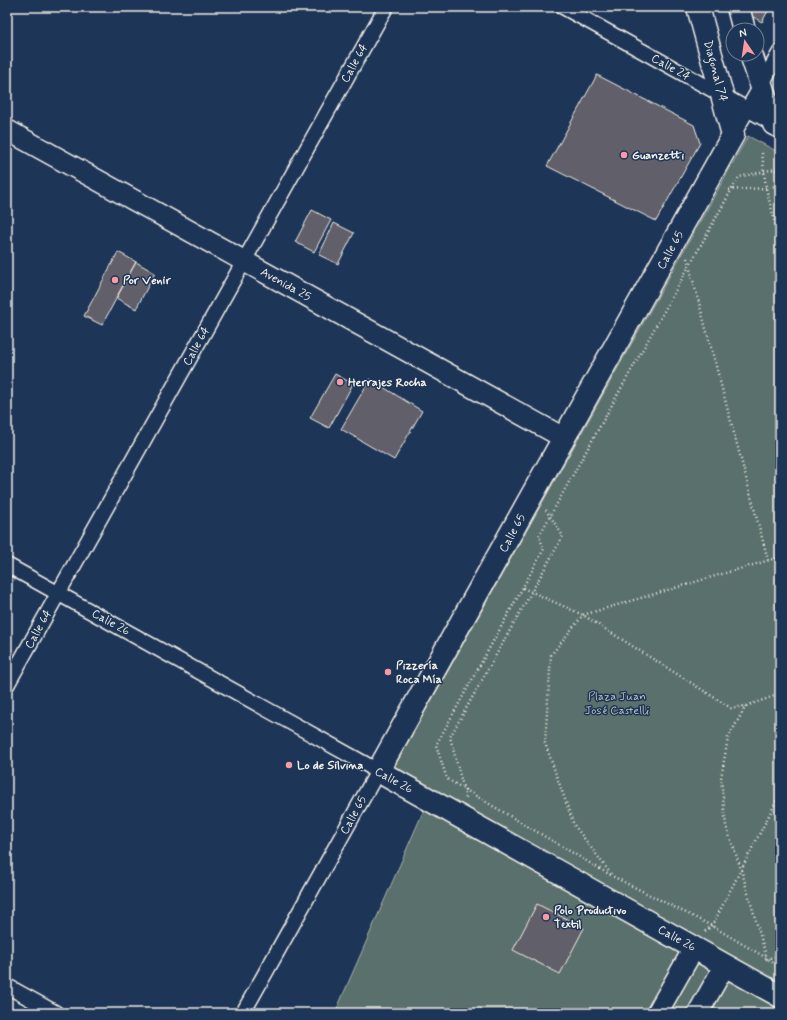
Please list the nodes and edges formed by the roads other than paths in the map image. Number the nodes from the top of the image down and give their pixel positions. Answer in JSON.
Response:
{"nodes":[{"id":1,"x":386,"y":7,"type":"edge"},
{"id":2,"x":563,"y":7,"type":"edge"},
{"id":3,"x":698,"y":7,"type":"edge"},
{"id":4,"x":738,"y":7,"type":"edge"},
{"id":5,"x":742,"y":22,"type":"edge"},
{"id":6,"x":780,"y":52,"type":"edge"},
{"id":7,"x":753,"y":62,"type":"edge"},
{"id":8,"x":761,"y":87,"type":"junction"},
{"id":9,"x":722,"y":96,"type":"junction"},
{"id":10,"x":748,"y":109,"type":"junction"},
{"id":11,"x":777,"y":126,"type":"edge"},
{"id":12,"x":7,"y":130,"type":"edge"},
{"id":13,"x":733,"y":136,"type":"junction"},
{"id":14,"x":244,"y":261,"type":"junction"},
{"id":15,"x":564,"y":438,"type":"junction"},
{"id":16,"x":7,"y":565,"type":"edge"},
{"id":17,"x":58,"y":593,"type":"junction"},
{"id":18,"x":7,"y":684,"type":"edge"},
{"id":19,"x":378,"y":771,"type":"junction"},
{"id":20,"x":702,"y":938,"type":"junction"},
{"id":21,"x":725,"y":966,"type":"junction"},
{"id":22,"x":7,"y":986,"type":"edge"},
{"id":23,"x":780,"y":996,"type":"edge"},
{"id":24,"x":56,"y":1013,"type":"edge"},
{"id":25,"x":243,"y":1013,"type":"edge"},
{"id":26,"x":657,"y":1013,"type":"edge"},
{"id":27,"x":698,"y":1013,"type":"edge"}],
"edges":[{"from":1,"to":14,"type":"street","name":"Calle 64"},
{"from":2,"to":9,"type":"street","name":"Calle 24"},
{"from":3,"to":9,"type":"main road","name":"Diagonal 74"},
{"from":4,"to":5,"type":"main road"},
{"from":6,"to":8,"type":"street","name":"Calle 65"},
{"from":7,"to":8,"type":"main road"},
{"from":8,"to":10,"type":"street","name":"Calle 65"},
{"from":8,"to":11,"type":"main road"},
{"from":9,"to":10,"type":"street","name":"Calle 24"},
{"from":9,"to":13,"type":"main road","name":"Diagonal 74"},
{"from":10,"to":11,"type":"street","name":"Calle 24"},
{"from":10,"to":13,"type":"street","name":"Calle 65"},
{"from":12,"to":14,"type":"street","name":"Avenida 25"},
{"from":13,"to":15,"type":"main road","name":"Calle 65"},
{"from":14,"to":15,"type":"street","name":"Avenida 25"},
{"from":14,"to":17,"type":"street","name":"Calle 64"},
{"from":15,"to":19,"type":"main road","name":"Calle 65"},
{"from":16,"to":17,"type":"street","name":"Calle 26"},
{"from":17,"to":18,"type":"street","name":"Calle 64"},
{"from":17,"to":19,"type":"street","name":"Calle 26"},
{"from":19,"to":20,"type":"main road","name":"Calle 26"},
{"from":19,"to":25,"type":"street","name":"Calle 65"},
{"from":20,"to":21,"type":"main road","name":"Calle 26"},
{"from":20,"to":26,"type":"street"},
{"from":21,"to":23,"type":"main road","name":"Calle 26"},
{"from":21,"to":27,"type":"street"},
{"from":22,"to":24,"type":"street"}]}
